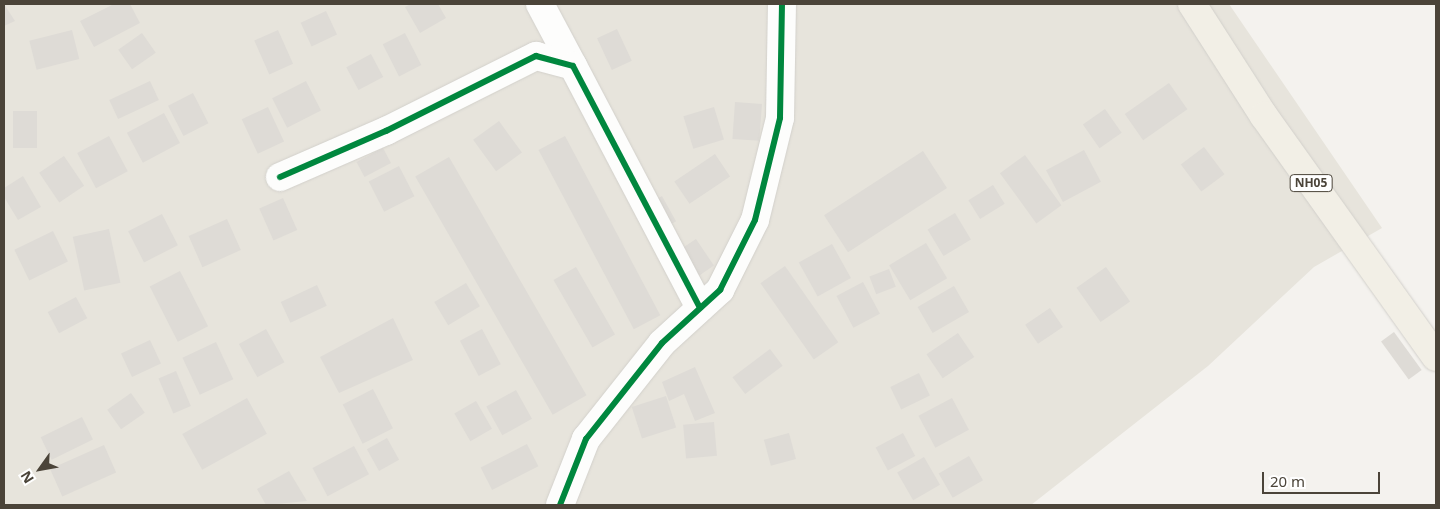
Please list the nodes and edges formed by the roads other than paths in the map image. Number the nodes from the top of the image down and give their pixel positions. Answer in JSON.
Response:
{"nodes":[{"id":1,"x":540,"y":4,"type":"edge"},
{"id":2,"x":782,"y":4,"type":"edge"},
{"id":3,"x":1192,"y":4,"type":"edge"},
{"id":4,"x":573,"y":66,"type":"junction"},
{"id":5,"x":280,"y":177,"type":"dead end"},
{"id":6,"x":700,"y":308,"type":"junction"},
{"id":7,"x":1436,"y":357,"type":"edge"},
{"id":8,"x":560,"y":505,"type":"edge"}],
"edges":[{"from":1,"to":4,"type":"street"},
{"from":2,"to":6,"type":"street"},
{"from":3,"to":7,"type":"main road","number":"NH05"},
{"from":4,"to":5,"type":"street"},
{"from":4,"to":6,"type":"street"},
{"from":6,"to":8,"type":"street"}]}
